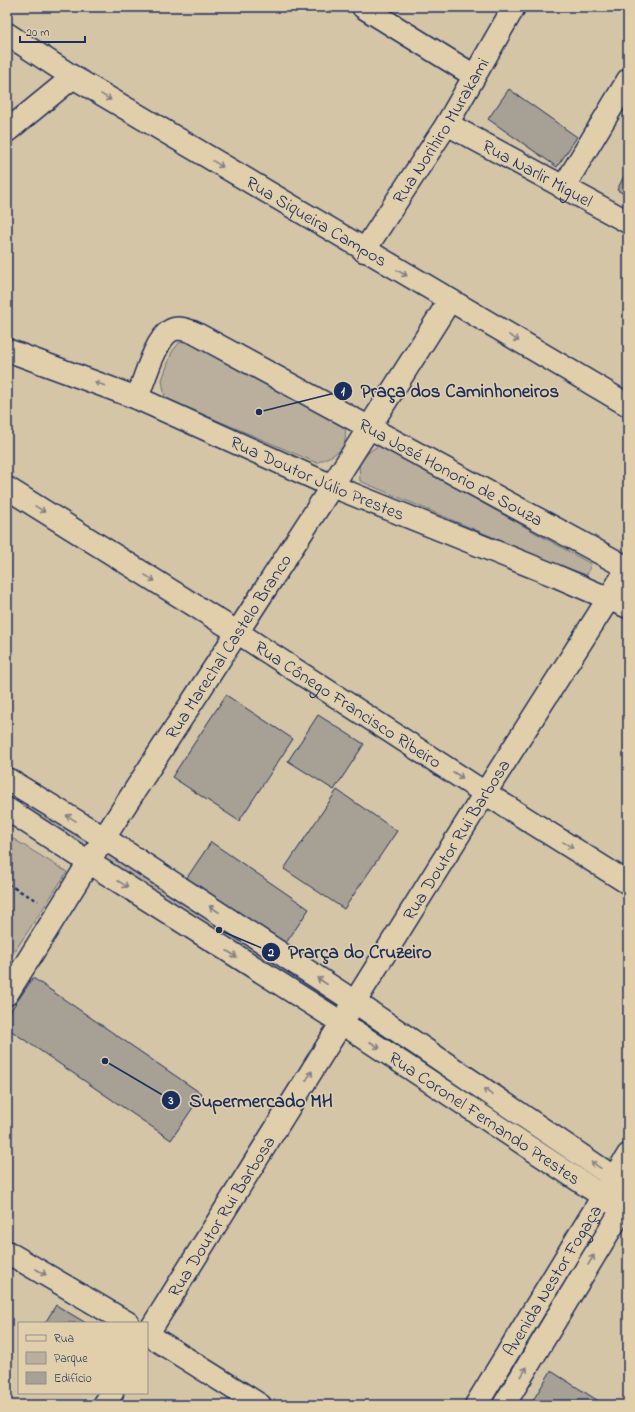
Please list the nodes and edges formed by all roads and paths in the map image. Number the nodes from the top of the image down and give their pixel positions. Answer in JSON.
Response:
{"nodes":[{"id":1,"x":363,"y":7,"type":"edge"},
{"id":2,"x":514,"y":7,"type":"edge"},
{"id":3,"x":7,"y":34,"type":"edge"},
{"id":4,"x":473,"y":75,"type":"junction"},
{"id":5,"x":73,"y":77,"type":"junction"},
{"id":6,"x":628,"y":80,"type":"edge"},
{"id":7,"x":447,"y":124,"type":"junction"},
{"id":8,"x":7,"y":131,"type":"edge"},
{"id":9,"x":563,"y":188,"type":"junction"},
{"id":10,"x":628,"y":222,"type":"edge"},
{"id":11,"x":364,"y":251,"type":"junction"},
{"id":12,"x":450,"y":300,"type":"junction"},
{"id":13,"x":7,"y":350,"type":"edge"},
{"id":14,"x":137,"y":398,"type":"junction"},
{"id":15,"x":628,"y":406,"type":"edge"},
{"id":16,"x":370,"y":428,"type":"junction"},
{"id":17,"x":332,"y":486,"type":"junction"},
{"id":18,"x":7,"y":488,"type":"edge"},
{"id":19,"x":628,"y":568,"type":"edge"},
{"id":20,"x":618,"y":603,"type":"edge"},
{"id":21,"x":237,"y":632,"type":"junction"},
{"id":22,"x":8,"y":782,"type":"edge"},
{"id":23,"x":485,"y":793,"type":"junction"},
{"id":24,"x":7,"y":809,"type":"edge"},
{"id":25,"x":104,"y":838,"type":"junction"},
{"id":26,"x":90,"y":863,"type":"junction"},
{"id":27,"x":628,"y":883,"type":"edge"},
{"id":28,"x":7,"y":884,"type":"edge"},
{"id":29,"x":59,"y":912,"type":"junction"},
{"id":30,"x":277,"y":951,"type":"junction"},
{"id":31,"x":262,"y":973,"type":"junction"},
{"id":32,"x":7,"y":994,"type":"edge"},
{"id":33,"x":355,"y":1002,"type":"junction"},
{"id":34,"x":342,"y":1024,"type":"junction"},
{"id":35,"x":628,"y":1155,"type":"edge"},
{"id":36,"x":615,"y":1187,"type":"edge"},
{"id":37,"x":626,"y":1206,"type":"edge"},
{"id":38,"x":7,"y":1252,"type":"edge"},
{"id":39,"x":126,"y":1322,"type":"edge"},
{"id":40,"x":148,"y":1333,"type":"edge"},
{"id":41,"x":148,"y":1336,"type":"edge"},
{"id":42,"x":493,"y":1378,"type":"junction"},
{"id":43,"x":111,"y":1394,"type":"edge"},
{"id":44,"x":509,"y":1398,"type":"edge"},
{"id":45,"x":104,"y":1405,"type":"edge"},
{"id":46,"x":260,"y":1405,"type":"edge"},
{"id":47,"x":476,"y":1405,"type":"edge"}],
"edges":[{"from":1,"to":4,"type":"street"},
{"from":2,"to":4,"type":"street","name":"Rua Norihiro Murakami"},
{"from":3,"to":5,"type":"street","name":"Rua Siqueira Campos"},
{"from":4,"to":7,"type":"street","name":"Rua Norihiro Murakami"},
{"from":5,"to":8,"type":"street"},
{"from":5,"to":11,"type":"street","name":"Rua Siqueira Campos","one_way":true},
{"from":6,"to":9,"type":"street"},
{"from":7,"to":9,"type":"street","name":"Rua Narlir Miguel"},
{"from":7,"to":11,"type":"street","name":"Rua Norihiro Murakami"},
{"from":9,"to":10,"type":"street","name":"Rua Narlir Miguel"},
{"from":11,"to":12,"type":"street","name":"Rua Siqueira Campos","one_way":true},
{"from":12,"to":15,"type":"street","name":"Rua Siqueira Campos","one_way":true},
{"from":12,"to":16,"type":"street","name":"Rua Marechal Castelo Branco"},
{"from":14,"to":13,"type":"street","name":"Rua Doutor Júlio Prestes","one_way":true},
{"from":14,"to":16,"type":"street","name":"Rua José Honorio de Souza"},
{"from":14,"to":17,"type":"street","name":"Rua Doutor Júlio Prestes"},
{"from":16,"to":17,"type":"street","name":"Rua Marechal Castelo Branco"},
{"from":16,"to":19,"type":"street","name":"Rua José Honorio de Souza"},
{"from":17,"to":20,"type":"street","name":"Rua Doutor Júlio Prestes"},
{"from":17,"to":21,"type":"street","name":"Rua Marechal Castelo Branco"},
{"from":18,"to":21,"type":"street","name":"Rua Cônego Francisco Ribeiro","one_way":true},
{"from":19,"to":20,"type":"street","name":"Rua Doutor Rui Barbosa"},
{"from":20,"to":23,"type":"street","name":"Rua Doutor Rui Barbosa"},
{"from":21,"to":23,"type":"street","name":"Rua Cônego Francisco Ribeiro","one_way":true},
{"from":21,"to":25,"type":"street","name":"Rua Marechal Castelo Branco"},
{"from":25,"to":22,"type":"street","name":"Rua Coronel Fernando Prestes","one_way":true},
{"from":23,"to":27,"type":"street","name":"Rua Cônego Francisco Ribeiro","one_way":true},
{"from":23,"to":33,"type":"street","name":"Rua Doutor Rui Barbosa"},
{"from":24,"to":26,"type":"street","name":"Rua Coronel Fernando Prestes"},
{"from":25,"to":26,"type":"street","name":"Rua Marechal Castelo Branco"},
{"from":30,"to":25,"type":"street","name":"Rua Coronel Fernando Prestes","one_way":true},
{"from":26,"to":29,"type":"street","name":"Rua Marechal Castelo Branco"},
{"from":26,"to":31,"type":"street","name":"Rua Coronel Fernando Prestes","one_way":true},
{"from":28,"to":29,"type":"path"},
{"from":29,"to":32,"type":"street","name":"Rua Marechal Castelo Branco"},
{"from":30,"to":31,"type":"street"},
{"from":33,"to":30,"type":"street","name":"Rua Coronel Fernando Prestes","one_way":true},
{"from":31,"to":34,"type":"street","name":"Rua Coronel Fernando Prestes"},
{"from":33,"to":34,"type":"street","name":"Rua Doutor Rui Barbosa"},
{"from":36,"to":33,"type":"street","name":"Rua Coronel Fernando Prestes","one_way":true},
{"from":34,"to":36,"type":"street","name":"Rua Coronel Fernando Prestes","one_way":true},
{"from":40,"to":34,"type":"street","name":"Rua Doutor Rui Barbosa","one_way":true},
{"from":35,"to":36,"type":"street","name":"Avenida Nestor Fogaça"},
{"from":36,"to":37,"type":"street","name":"Rua Coronel Fernando Prestes"},
{"from":36,"to":42,"type":"street","name":"Avenida Nestor Fogaça"},
{"from":44,"to":37,"type":"street","name":"Avenida Nestor Fogaça","one_way":true},
{"from":38,"to":39,"type":"street","one_way":true},
{"from":41,"to":46,"type":"street"},
{"from":42,"to":44,"type":"street"},
{"from":42,"to":47,"type":"street","name":"Avenida Nestor Fogaça"},
{"from":43,"to":45,"type":"street"}]}
